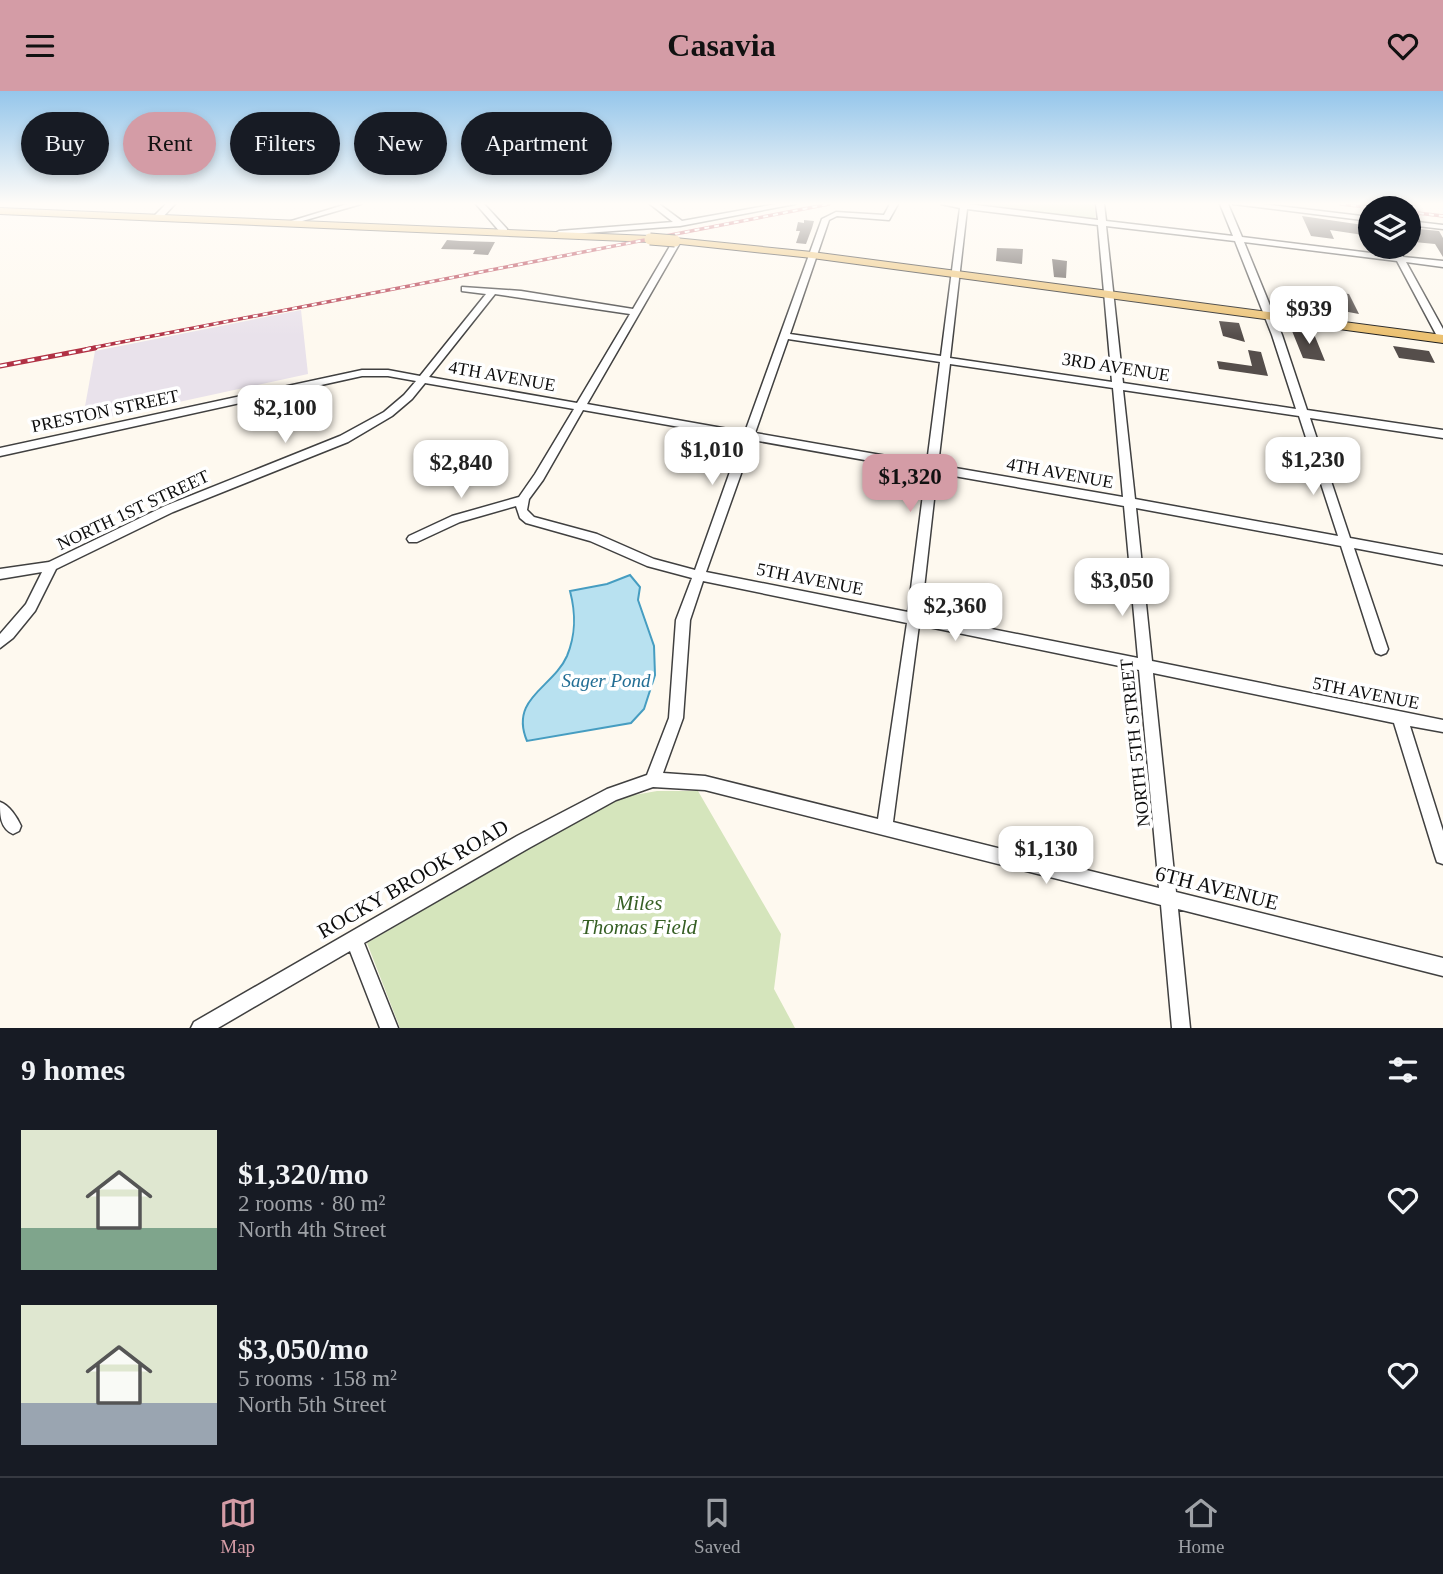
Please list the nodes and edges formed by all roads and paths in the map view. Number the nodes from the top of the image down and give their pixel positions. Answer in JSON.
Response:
{"nodes":[{"id":1,"x":672,"y":248,"type":"edge"},
{"id":2,"x":741,"y":248,"type":"edge"},
{"id":3,"x":814,"y":248,"type":"edge"},
{"id":4,"x":959,"y":248,"type":"edge"},
{"id":5,"x":1103,"y":248,"type":"edge"},
{"id":6,"x":1241,"y":248,"type":"edge"},
{"id":7,"x":1304,"y":248,"type":"edge"},
{"id":8,"x":1358,"y":254,"type":"edge"},
{"id":9,"x":811,"y":255,"type":"junction"},
{"id":10,"x":1400,"y":259,"type":"joint"},
{"id":11,"x":1443,"y":264,"type":"edge"},
{"id":12,"x":956,"y":274,"type":"junction"},
{"id":13,"x":465,"y":289,"type":"dead end"},
{"id":14,"x":492,"y":291,"type":"junction"},
{"id":15,"x":1108,"y":294,"type":"junction"},
{"id":16,"x":634,"y":312,"type":"junction"},
{"id":17,"x":1271,"y":318,"type":"junction"},
{"id":18,"x":784,"y":336,"type":"junction"},
{"id":19,"x":1443,"y":338,"type":"edge"},
{"id":20,"x":946,"y":359,"type":"junction"},
{"id":21,"x":423,"y":380,"type":"junction"},
{"id":22,"x":1118,"y":385,"type":"junction"},
{"id":23,"x":580,"y":408,"type":"junction"},
{"id":24,"x":1302,"y":413,"type":"junction"},
{"id":25,"x":1443,"y":434,"type":"edge"},
{"id":26,"x":748,"y":437,"type":"junction"},
{"id":27,"x":0,"y":452,"type":"edge"},
{"id":28,"x":932,"y":468,"type":"junction"},
{"id":29,"x":522,"y":500,"type":"junction"},
{"id":30,"x":1128,"y":503,"type":"junction"},
{"id":31,"x":413,"y":538,"type":"dead end"},
{"id":32,"x":1346,"y":543,"type":"junction"},
{"id":33,"x":1443,"y":560,"type":"edge"},
{"id":34,"x":51,"y":566,"type":"junction"},
{"id":35,"x":0,"y":575,"type":"edge"},
{"id":36,"x":697,"y":575,"type":"junction"},
{"id":37,"x":914,"y":617,"type":"junction"},
{"id":38,"x":0,"y":642,"type":"edge"},
{"id":39,"x":1381,"y":649,"type":"dead end"},
{"id":40,"x":1144,"y":666,"type":"junction"},
{"id":41,"x":1400,"y":718,"type":"junction"},
{"id":42,"x":1443,"y":726,"type":"edge"},
{"id":43,"x":653,"y":780,"type":"junction"},
{"id":44,"x":0,"y":809,"type":"edge"},
{"id":45,"x":13,"y":827,"type":"dead end"},
{"id":46,"x":885,"y":827,"type":"junction"},
{"id":47,"x":1443,"y":856,"type":"edge"},
{"id":48,"x":1168,"y":898,"type":"junction"},
{"id":49,"x":354,"y":939,"type":"junction"},
{"id":50,"x":1443,"y":967,"type":"edge"},
{"id":51,"x":200,"y":1028,"type":"edge"},
{"id":52,"x":389,"y":1028,"type":"edge"},
{"id":53,"x":1181,"y":1028,"type":"edge"}],
"edges":[{"from":1,"to":16,"type":"street"},
{"from":2,"to":9,"type":"main road"},
{"from":3,"to":9,"type":"street"},
{"from":4,"to":12,"type":"street"},
{"from":5,"to":15,"type":"street","name":"NORTH 5TH STREET"},
{"from":6,"to":17,"type":"street"},
{"from":7,"to":8,"type":"street"},
{"from":9,"to":12,"type":"main road"},
{"from":9,"to":18,"type":"street"},
{"from":10,"to":11,"type":"street"},
{"from":10,"to":19,"type":"street"},
{"from":12,"to":15,"type":"main road"},
{"from":12,"to":20,"type":"street"},
{"from":13,"to":14,"type":"street"},
{"from":14,"to":16,"type":"street"},
{"from":14,"to":21,"type":"street","name":"NORTH 1ST STREET"},
{"from":15,"to":17,"type":"main road"},
{"from":15,"to":22,"type":"street","name":"NORTH 5TH STREET"},
{"from":16,"to":23,"type":"street"},
{"from":17,"to":19,"type":"main road"},
{"from":17,"to":24,"type":"street"},
{"from":18,"to":20,"type":"street","name":"3RD AVENUE"},
{"from":18,"to":26,"type":"street"},
{"from":20,"to":22,"type":"street","name":"3RD AVENUE"},
{"from":20,"to":28,"type":"street"},
{"from":21,"to":23,"type":"street","name":"4TH AVENUE"},
{"from":21,"to":27,"type":"street","name":"PRESTON STREET"},
{"from":21,"to":34,"type":"street","name":"NORTH 1ST STREET"},
{"from":22,"to":24,"type":"street","name":"3RD AVENUE"},
{"from":22,"to":30,"type":"street","name":"NORTH 5TH STREET"},
{"from":23,"to":26,"type":"street","name":"4TH AVENUE"},
{"from":23,"to":29,"type":"street"},
{"from":24,"to":25,"type":"street","name":"3RD AVENUE"},
{"from":24,"to":32,"type":"street"},
{"from":26,"to":28,"type":"street","name":"4TH AVENUE"},
{"from":26,"to":36,"type":"street"},
{"from":28,"to":30,"type":"street","name":"4TH AVENUE"},
{"from":28,"to":37,"type":"street"},
{"from":29,"to":31,"type":"street"},
{"from":29,"to":36,"type":"street","name":"5TH AVENUE"},
{"from":30,"to":32,"type":"street","name":"4TH AVENUE"},
{"from":30,"to":40,"type":"street","name":"NORTH 5TH STREET"},
{"from":32,"to":33,"type":"street","name":"4TH AVENUE"},
{"from":32,"to":39,"type":"street"},
{"from":34,"to":35,"type":"street","name":"NORTH 1ST STREET"},
{"from":34,"to":38,"type":"street"},
{"from":36,"to":37,"type":"street","name":"5TH AVENUE"},
{"from":36,"to":43,"type":"street"},
{"from":37,"to":40,"type":"street","name":"5TH AVENUE"},
{"from":37,"to":46,"type":"street"},
{"from":40,"to":41,"type":"street","name":"5TH AVENUE"},
{"from":40,"to":48,"type":"street","name":"NORTH 5TH STREET"},
{"from":41,"to":42,"type":"street","name":"5TH AVENUE"},
{"from":41,"to":47,"type":"street"},
{"from":43,"to":46,"type":"street","name":"6TH AVENUE"},
{"from":43,"to":49,"type":"street","name":"ROCKY BROOK ROAD"},
{"from":44,"to":45,"type":"street"},
{"from":46,"to":48,"type":"street","name":"6TH AVENUE"},
{"from":48,"to":50,"type":"street","name":"6TH AVENUE"},
{"from":48,"to":53,"type":"street","name":"NORTH 5TH STREET"},
{"from":49,"to":51,"type":"street","name":"ROCKY BROOK ROAD"},
{"from":49,"to":52,"type":"street"}]}
